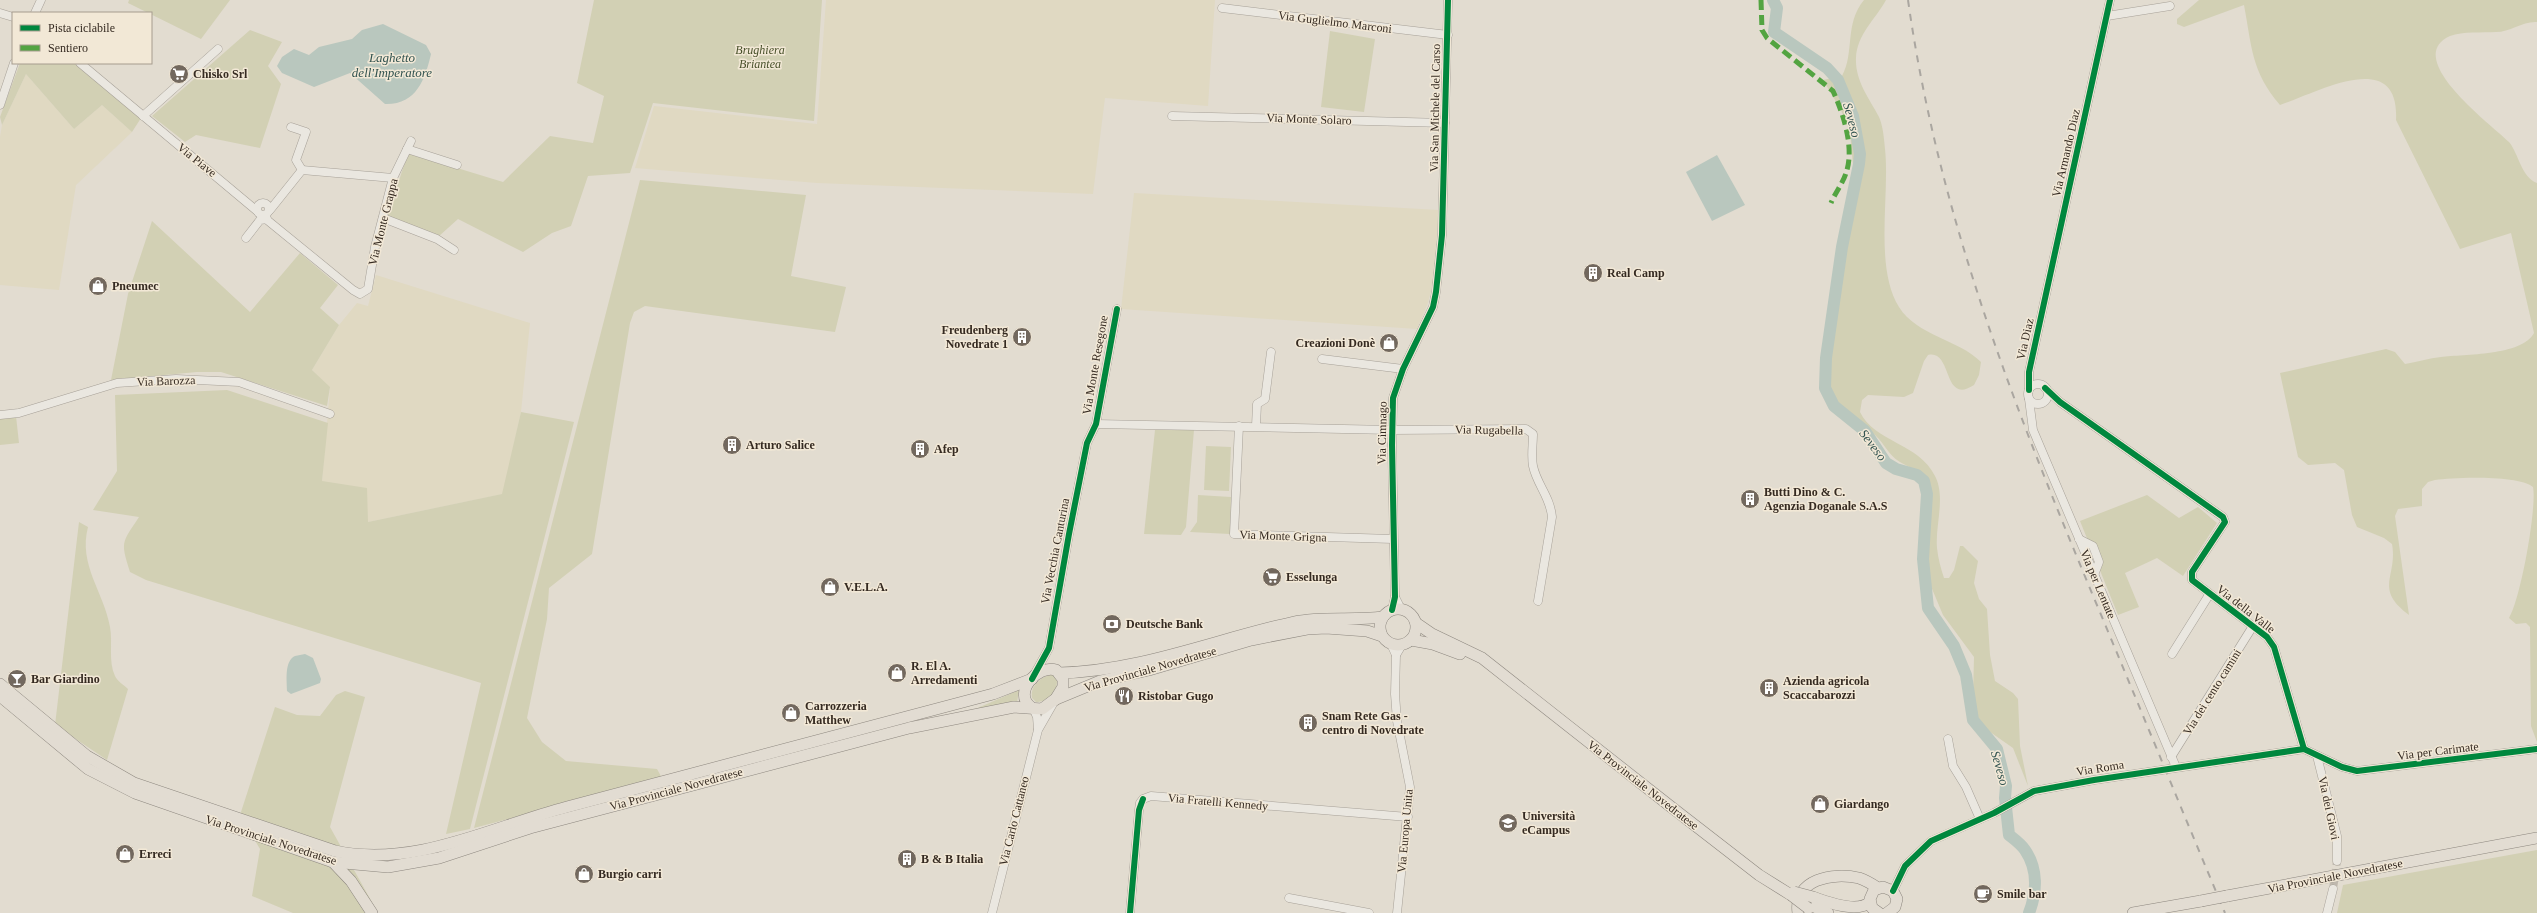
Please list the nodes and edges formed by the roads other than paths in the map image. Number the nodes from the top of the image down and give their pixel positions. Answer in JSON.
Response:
{"nodes":[{"id":1,"x":40,"y":0,"type":"edge"},
{"id":2,"x":1448,"y":0,"type":"edge"},
{"id":3,"x":2110,"y":0,"type":"edge"},
{"id":4,"x":2170,"y":6,"type":"dead end"},
{"id":5,"x":1222,"y":8,"type":"dead end"},
{"id":6,"x":35,"y":12,"type":"edge"},
{"id":7,"x":0,"y":13,"type":"edge"},
{"id":8,"x":2107,"y":16,"type":"junction"},
{"id":9,"x":12,"y":17,"type":"edge"},
{"id":10,"x":1448,"y":35,"type":"junction"},
{"id":11,"x":218,"y":49,"type":"dead end"},
{"id":12,"x":13,"y":64,"type":"edge"},
{"id":13,"x":81,"y":64,"type":"edge"},
{"id":14,"x":4,"y":80,"type":"edge"},
{"id":15,"x":0,"y":106,"type":"edge"},
{"id":16,"x":144,"y":116,"type":"junction"},
{"id":17,"x":1172,"y":116,"type":"dead end"},
{"id":18,"x":1445,"y":123,"type":"junction"},
{"id":19,"x":291,"y":127,"type":"dead end"},
{"id":20,"x":411,"y":141,"type":"dead end"},
{"id":21,"x":407,"y":149,"type":"junction"},
{"id":22,"x":458,"y":165,"type":"dead end"},
{"id":23,"x":302,"y":170,"type":"junction"},
{"id":24,"x":392,"y":178,"type":"junction"},
{"id":25,"x":266,"y":210,"type":"junction"},
{"id":26,"x":1443,"y":217,"type":"joint"},
{"id":27,"x":383,"y":218,"type":"junction"},
{"id":28,"x":246,"y":238,"type":"dead end"},
{"id":29,"x":454,"y":250,"type":"dead end"},
{"id":30,"x":1117,"y":309,"type":"dead end"},
{"id":31,"x":2043,"y":310,"type":"joint"},
{"id":32,"x":1271,"y":352,"type":"dead end"},
{"id":33,"x":1322,"y":359,"type":"dead end"},
{"id":34,"x":1403,"y":369,"type":"junction"},
{"id":35,"x":2029,"y":372,"type":"junction"},
{"id":36,"x":2042,"y":386,"type":"junction"},
{"id":37,"x":2029,"y":390,"type":"junction"},
{"id":38,"x":2030,"y":399,"type":"junction"},
{"id":39,"x":2043,"y":401,"type":"junction"},
{"id":40,"x":2060,"y":402,"type":"junction"},
{"id":41,"x":330,"y":414,"type":"dead end"},
{"id":42,"x":0,"y":415,"type":"edge"},
{"id":43,"x":2033,"y":418,"type":"junction"},
{"id":44,"x":1096,"y":424,"type":"junction"},
{"id":45,"x":1239,"y":426,"type":"junction"},
{"id":46,"x":1256,"y":426,"type":"junction"},
{"id":47,"x":1392,"y":430,"type":"junction"},
{"id":48,"x":1393,"y":539,"type":"junction"},
{"id":49,"x":2209,"y":595,"type":"junction"},
{"id":50,"x":1538,"y":601,"type":"dead end"},
{"id":51,"x":1397,"y":609,"type":"junction"},
{"id":52,"x":1383,"y":617,"type":"junction"},
{"id":53,"x":1416,"y":623,"type":"junction"},
{"id":54,"x":2253,"y":626,"type":"junction"},
{"id":55,"x":1382,"y":636,"type":"junction"},
{"id":56,"x":1401,"y":643,"type":"junction"},
{"id":57,"x":1049,"y":648,"type":"junction"},
{"id":58,"x":2172,"y":654,"type":"dead end"},
{"id":59,"x":1058,"y":672,"type":"junction"},
{"id":60,"x":1032,"y":679,"type":"junction"},
{"id":61,"x":0,"y":684,"type":"edge"},
{"id":62,"x":0,"y":696,"type":"edge"},
{"id":63,"x":1054,"y":700,"type":"junction"},
{"id":64,"x":1541,"y":706,"type":"junction"},
{"id":65,"x":1032,"y":708,"type":"junction"},
{"id":66,"x":1038,"y":730,"type":"junction"},
{"id":67,"x":1948,"y":739,"type":"dead end"},
{"id":68,"x":2304,"y":749,"type":"junction"},
{"id":69,"x":2537,"y":749,"type":"edge"},
{"id":70,"x":2317,"y":756,"type":"junction"},
{"id":71,"x":2171,"y":757,"type":"junction"},
{"id":72,"x":2176,"y":767,"type":"junction"},
{"id":73,"x":1408,"y":817,"type":"junction"},
{"id":74,"x":1980,"y":819,"type":"junction"},
{"id":75,"x":2537,"y":838,"type":"edge"},
{"id":76,"x":2336,"y":861,"type":"tunnel mouth"},
{"id":77,"x":333,"y":862,"type":"junction"},
{"id":78,"x":2333,"y":889,"type":"tunnel mouth"},
{"id":79,"x":1893,"y":890,"type":"junction"},
{"id":80,"x":1873,"y":895,"type":"junction"},
{"id":81,"x":1289,"y":898,"type":"dead end"},
{"id":82,"x":1810,"y":906,"type":"edge"},
{"id":83,"x":1898,"y":908,"type":"edge"},
{"id":84,"x":372,"y":913,"type":"edge"},
{"id":85,"x":992,"y":913,"type":"edge"},
{"id":86,"x":1130,"y":913,"type":"edge"},
{"id":87,"x":1369,"y":913,"type":"edge"},
{"id":88,"x":1397,"y":913,"type":"edge"},
{"id":89,"x":1828,"y":913,"type":"edge"},
{"id":90,"x":1843,"y":913,"type":"edge"},
{"id":91,"x":1879,"y":913,"type":"edge"},
{"id":92,"x":1887,"y":913,"type":"edge"},
{"id":93,"x":2133,"y":913,"type":"edge"},
{"id":94,"x":2327,"y":913,"type":"edge"}],
"edges":[{"from":1,"to":6,"type":"street"},
{"from":2,"to":10,"type":"street","name":"Via San Michele del Carso"},
{"from":3,"to":8,"type":"street","name":"Via Armando Diaz"},
{"from":4,"to":8,"type":"street"},
{"from":5,"to":10,"type":"street","name":"Via Guglielmo Marconi"},
{"from":7,"to":9,"type":"street"},
{"from":8,"to":31,"type":"street","name":"Via Armando Diaz"},
{"from":10,"to":18,"type":"street","name":"Via San Michele del Carso"},
{"from":11,"to":16,"type":"street"},
{"from":12,"to":14,"type":"street"},
{"from":13,"to":16,"type":"street","name":"Via Piave"},
{"from":14,"to":15,"type":"street"},
{"from":16,"to":25,"type":"street","name":"Via Piave"},
{"from":17,"to":18,"type":"street","name":"Via Monte Solaro"},
{"from":18,"to":26,"type":"street","name":"Via San Michele del Carso"},
{"from":19,"to":23,"type":"street"},
{"from":20,"to":21,"type":"street","name":"Via Monte Grappa"},
{"from":21,"to":22,"type":"street"},
{"from":21,"to":24,"type":"street","name":"Via Monte Grappa"},
{"from":23,"to":24,"type":"street"},
{"from":23,"to":25,"type":"street"},
{"from":24,"to":27,"type":"street","name":"Via Monte Grappa"},
{"from":25,"to":27,"type":"street","name":"Via Monte Grappa"},
{"from":25,"to":28,"type":"street"},
{"from":26,"to":34,"type":"street","name":"Via Cimnago"},
{"from":27,"to":29,"type":"street"},
{"from":30,"to":44,"type":"street","name":"Via Monte Resegone"},
{"from":31,"to":35,"type":"street","name":"Via Diaz"},
{"from":32,"to":46,"type":"street"},
{"from":33,"to":34,"type":"street"},
{"from":34,"to":47,"type":"street","name":"Via Cimnago"},
{"from":35,"to":36,"type":"street"},
{"from":35,"to":37,"type":"street"},
{"from":36,"to":37,"type":"street"},
{"from":36,"to":39,"type":"street"},
{"from":36,"to":40,"type":"street"},
{"from":37,"to":38,"type":"street"},
{"from":38,"to":39,"type":"street"},
{"from":38,"to":43,"type":"street","name":"Via per Lentate"},
{"from":39,"to":40,"type":"street"},
{"from":39,"to":43,"type":"street"},
{"from":40,"to":49,"type":"street","name":"Via della Valle"},
{"from":41,"to":42,"type":"street","name":"Via Barozza"},
{"from":43,"to":71,"type":"street","name":"Via per Lentate"},
{"from":44,"to":45,"type":"street","name":"Via Monte Resegone"},
{"from":44,"to":57,"type":"street","name":"Via Vecchia Canturina"},
{"from":45,"to":46,"type":"street","name":"Via Monte Resegone"},
{"from":45,"to":48,"type":"street","name":"Via Monte Grigna"},
{"from":46,"to":47,"type":"street","name":"Via Monte Resegone"},
{"from":47,"to":48,"type":"street","name":"Via Cimnago"},
{"from":47,"to":50,"type":"street","name":"Via Rugabella"},
{"from":48,"to":51,"type":"street","name":"Via Cimnago"},
{"from":49,"to":54,"type":"street","name":"Via della Valle"},
{"from":49,"to":58,"type":"street"},
{"from":51,"to":52,"type":"main road"},
{"from":51,"to":53,"type":"main road"},
{"from":52,"to":55,"type":"main road"},
{"from":52,"to":59,"type":"main road","name":"Via Provinciale Novedratese"},
{"from":53,"to":56,"type":"main road"},
{"from":53,"to":64,"type":"main road","name":"Via Provinciale Novedratese"},
{"from":54,"to":68,"type":"street","name":"Via della Valle"},
{"from":54,"to":71,"type":"street","name":"Via dei cento camini"},
{"from":55,"to":56,"type":"main road"},
{"from":55,"to":63,"type":"main road","name":"Via Provinciale Novedratese"},
{"from":56,"to":64,"type":"main road","name":"Via Provinciale Novedratese"},
{"from":56,"to":73,"type":"street","name":"Via Europa Unita"},
{"from":57,"to":59,"type":"street","name":"Via Vecchia Canturina"},
{"from":57,"to":60,"type":"street","name":"Via Vecchia Canturina"},
{"from":59,"to":60,"type":"main road"},
{"from":59,"to":63,"type":"main road"},
{"from":60,"to":61,"type":"main road","name":"Via Provinciale Novedratese"},
{"from":60,"to":65,"type":"main road"},
{"from":62,"to":77,"type":"main road","name":"Via Provinciale Novedratese"},
{"from":63,"to":65,"type":"main road","name":"Via Provinciale Novedratese"},
{"from":63,"to":66,"type":"street","name":"Via Carlo Cattaneo"},
{"from":64,"to":82,"type":"main road","name":"Via Provinciale Novedratese","bridge":true},
{"from":65,"to":66,"type":"street","name":"Via Carlo Cattaneo"},
{"from":65,"to":77,"type":"main road","name":"Via Provinciale Novedratese"},
{"from":66,"to":85,"type":"street","name":"Via Carlo Cattaneo"},
{"from":67,"to":74,"type":"street"},
{"from":68,"to":70,"type":"street"},
{"from":68,"to":72,"type":"street","name":"Via Roma"},
{"from":69,"to":70,"type":"street","name":"Via per Carimate"},
{"from":70,"to":76,"type":"street","name":"Via dei Giovi"},
{"from":71,"to":72,"type":"street","name":"Via per Lentate"},
{"from":72,"to":74,"type":"street","name":"Via Roma"},
{"from":73,"to":86,"type":"street","name":"Via Fratelli Kennedy"},
{"from":73,"to":88,"type":"street","name":"Via Europa Unita"},
{"from":74,"to":79,"type":"street","name":"Via Roma"},
{"from":75,"to":93,"type":"main road","name":"Via Provinciale Novedratese","bridge":true},
{"from":77,"to":84,"type":"main road"},
{"from":78,"to":94,"type":"street"},
{"from":79,"to":80,"type":"main road"},
{"from":79,"to":83,"type":"main road"},
{"from":80,"to":82,"type":"main road"},
{"from":80,"to":82,"type":"main road"},
{"from":80,"to":91,"type":"main road"},
{"from":81,"to":87,"type":"street"},
{"from":82,"to":89,"type":"main road","name":"Via Provinciale Novedratese"},
{"from":82,"to":90,"type":"main road","name":"Via Provinciale Novedratese"},
{"from":83,"to":92,"type":"main road"}]}
